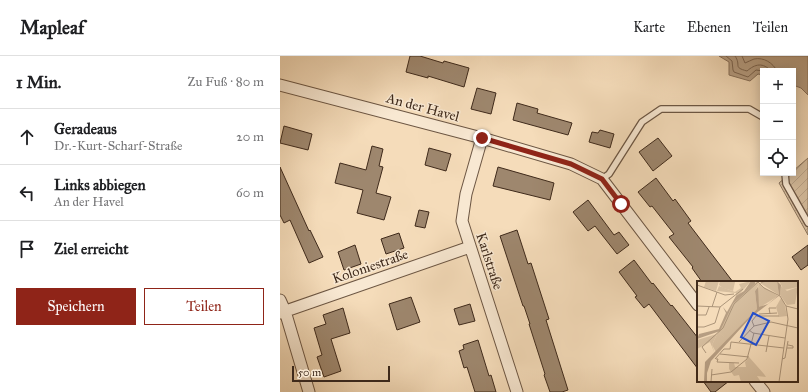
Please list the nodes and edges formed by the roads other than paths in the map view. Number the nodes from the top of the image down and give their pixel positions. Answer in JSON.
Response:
{"nodes":[{"id":1,"x":280,"y":85,"type":"edge"},
{"id":2,"x":760,"y":115,"type":"edge"},
{"id":3,"x":482,"y":138,"type":"junction"},
{"id":4,"x":785,"y":176,"type":"edge"},
{"id":5,"x":602,"y":179,"type":"junction"},
{"id":6,"x":808,"y":223,"type":"edge"},
{"id":7,"x":470,"y":247,"type":"junction"},
{"id":8,"x":280,"y":300,"type":"edge"},
{"id":9,"x":697,"y":304,"type":"edge"},
{"id":10,"x":282,"y":312,"type":"edge"},
{"id":11,"x":756,"y":382,"type":"edge"},
{"id":12,"x":310,"y":392,"type":"edge"},
{"id":13,"x":516,"y":392,"type":"edge"},
{"id":14,"x":764,"y":392,"type":"edge"}],
"edges":[{"from":1,"to":3,"type":"street","name":"An der Havel"},
{"from":2,"to":5,"type":"lane"},
{"from":3,"to":5,"type":"street","name":"An der Havel"},
{"from":3,"to":7,"type":"street","name":"Karlstraße"},
{"from":4,"to":6,"type":"lane"},
{"from":5,"to":9,"type":"street"},
{"from":7,"to":10,"type":"street","name":"Koloniestraße"},
{"from":7,"to":13,"type":"street","name":"Karlstraße"},
{"from":8,"to":10,"type":"street"},
{"from":10,"to":12,"type":"street"},
{"from":11,"to":14,"type":"street"}]}
